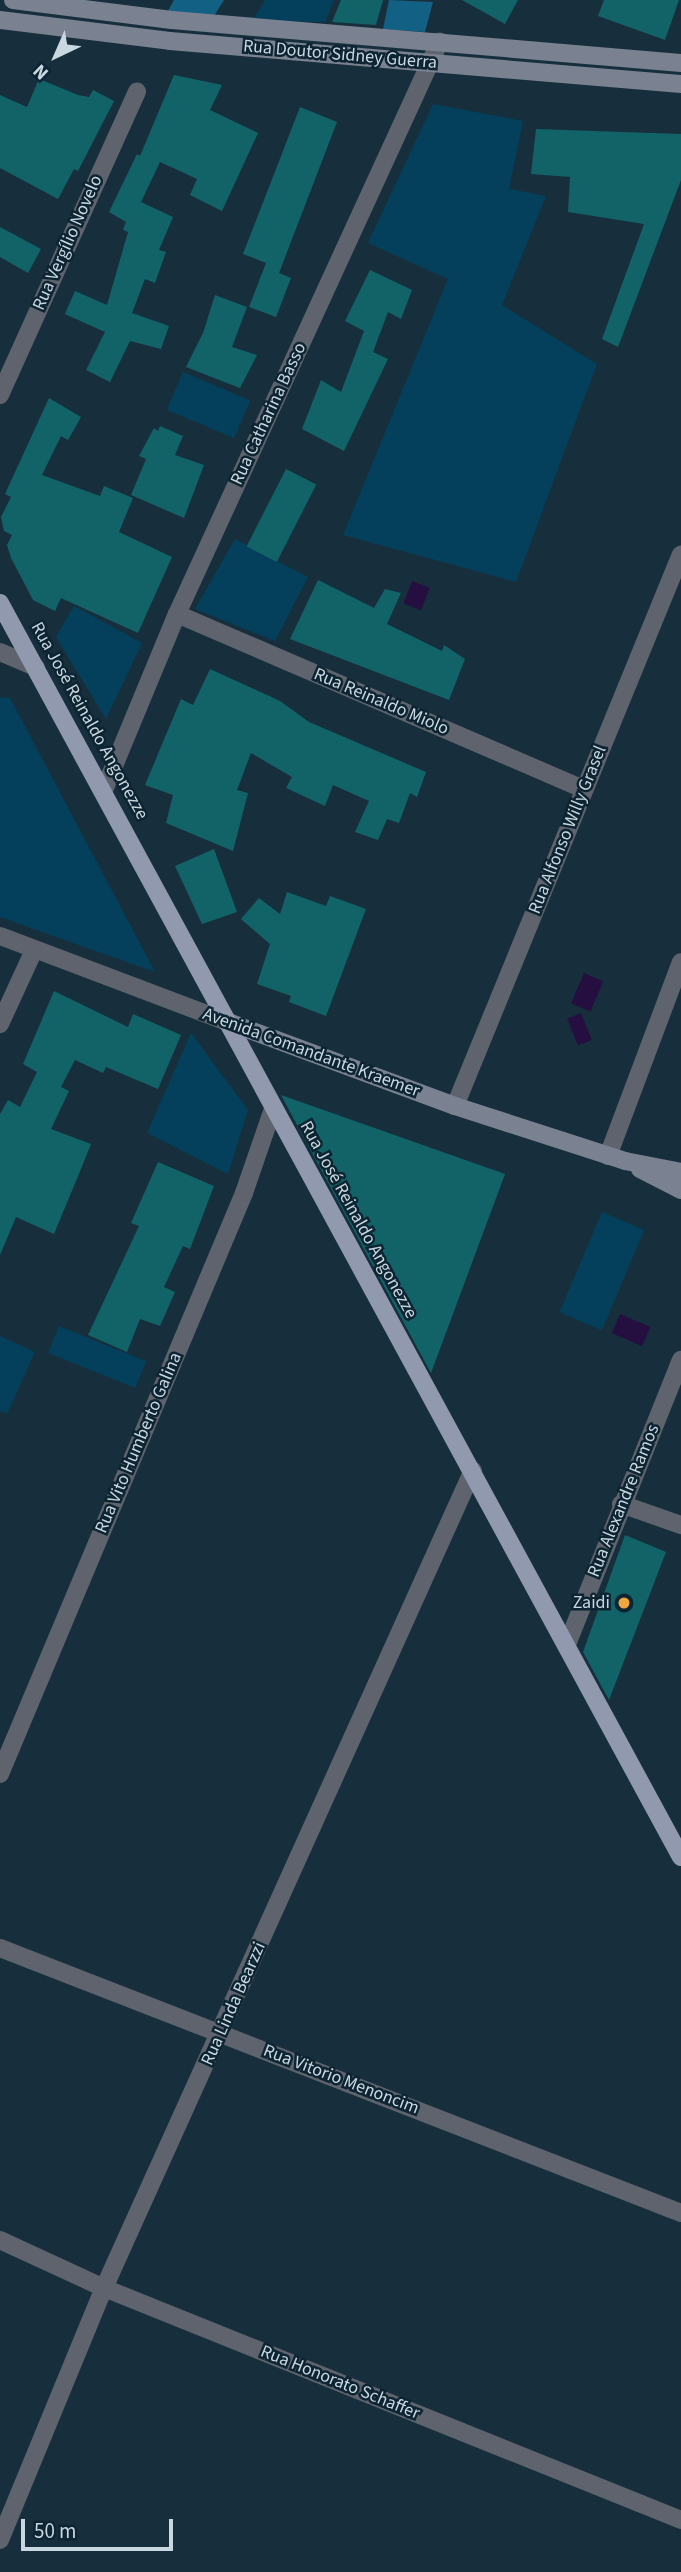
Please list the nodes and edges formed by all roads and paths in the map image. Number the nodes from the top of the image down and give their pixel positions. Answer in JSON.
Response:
{"nodes":[{"id":1,"x":13,"y":0,"type":"edge"},
{"id":2,"x":0,"y":20,"type":"edge"},
{"id":3,"x":440,"y":41,"type":"junction"},
{"id":4,"x":430,"y":62,"type":"junction"},
{"id":5,"x":681,"y":63,"type":"edge"},
{"id":6,"x":681,"y":84,"type":"edge"},
{"id":7,"x":137,"y":92,"type":"dead end"},
{"id":8,"x":0,"y":395,"type":"edge"},
{"id":9,"x":681,"y":554,"type":"edge"},
{"id":10,"x":0,"y":603,"type":"edge"},
{"id":11,"x":177,"y":614,"type":"junction"},
{"id":12,"x":0,"y":652,"type":"edge"},
{"id":13,"x":36,"y":667,"type":"junction"},
{"id":14,"x":104,"y":789,"type":"junction"},
{"id":15,"x":584,"y":789,"type":"junction"},
{"id":16,"x":0,"y":936,"type":"edge"},
{"id":17,"x":34,"y":950,"type":"junction"},
{"id":18,"x":681,"y":962,"type":"edge"},
{"id":19,"x":228,"y":1022,"type":"junction"},
{"id":20,"x":0,"y":1024,"type":"edge"},
{"id":21,"x":455,"y":1106,"type":"junction"},
{"id":22,"x":273,"y":1109,"type":"junction"},
{"id":23,"x":617,"y":1159,"type":"junction"},
{"id":24,"x":681,"y":1172,"type":"edge"},
{"id":25,"x":681,"y":1190,"type":"edge"},
{"id":26,"x":681,"y":1360,"type":"edge"},
{"id":27,"x":473,"y":1470,"type":"junction"},
{"id":28,"x":621,"y":1504,"type":"junction"},
{"id":29,"x":681,"y":1525,"type":"edge"},
{"id":30,"x":568,"y":1642,"type":"junction"},
{"id":31,"x":0,"y":1774,"type":"edge"},
{"id":32,"x":681,"y":1857,"type":"edge"},
{"id":33,"x":0,"y":1948,"type":"edge"},
{"id":34,"x":221,"y":2034,"type":"junction"},
{"id":35,"x":681,"y":2213,"type":"edge"},
{"id":36,"x":0,"y":2240,"type":"edge"},
{"id":37,"x":104,"y":2288,"type":"junction"},
{"id":38,"x":681,"y":2520,"type":"edge"},
{"id":39,"x":0,"y":2540,"type":"edge"}],
"edges":[{"from":1,"to":3,"type":"main road","name":"Rua Doutor Sidney Guerra"},
{"from":2,"to":4,"type":"main road","name":"Rua Doutor Sidney Guerra"},
{"from":3,"to":4,"type":"street","name":"Rua Catharina Basso"},
{"from":3,"to":5,"type":"main road","name":"Rua Doutor Sidney Guerra"},
{"from":4,"to":6,"type":"main road","name":"Rua Doutor Sidney Guerra"},
{"from":4,"to":11,"type":"street","name":"Rua Catharina Basso"},
{"from":7,"to":8,"type":"street","name":"Rua Vergílio Novelo"},
{"from":9,"to":15,"type":"street","name":"Rua Alfonso Willy Grasel"},
{"from":10,"to":13,"type":"main road","name":"Rua José Reinaldo Angonezze"},
{"from":11,"to":14,"type":"street","name":"Rua Catharina Basso"},
{"from":11,"to":15,"type":"street","name":"Rua Reinaldo Miolo"},
{"from":12,"to":13,"type":"street"},
{"from":13,"to":14,"type":"main road","name":"Rua José Reinaldo Angonezze"},
{"from":14,"to":19,"type":"main road","name":"Rua José Reinaldo Angonezze"},
{"from":15,"to":21,"type":"street","name":"Rua Alfonso Willy Grasel"},
{"from":16,"to":17,"type":"street","name":"Avenida Comandante Kraemer"},
{"from":17,"to":19,"type":"street","name":"Avenida Comandante Kraemer"},
{"from":17,"to":20,"type":"street"},
{"from":18,"to":23,"type":"street"},
{"from":19,"to":21,"type":"main road","name":"Avenida Comandante Kraemer"},
{"from":19,"to":22,"type":"main road","name":"Rua José Reinaldo Angonezze"},
{"from":21,"to":23,"type":"main road","name":"Avenida Comandante Kraemer"},
{"from":22,"to":27,"type":"main road","name":"Rua José Reinaldo Angonezze"},
{"from":22,"to":31,"type":"street","name":"Rua Vito Humberto Galina"},
{"from":23,"to":24,"type":"main road","name":"Avenida Comandante Kraemer"},
{"from":23,"to":25,"type":"main road","name":"Avenida Comandante Kraemer"},
{"from":26,"to":28,"type":"street","name":"Rua Alexandre Ramos"},
{"from":27,"to":30,"type":"main road","name":"Rua José Reinaldo Angonezze"},
{"from":27,"to":34,"type":"street","name":"Rua Linda Bearzzi"},
{"from":28,"to":29,"type":"street"},
{"from":28,"to":30,"type":"street","name":"Rua Alexandre Ramos"},
{"from":30,"to":32,"type":"main road","name":"Rua José Reinaldo Angonezze"},
{"from":33,"to":34,"type":"street","name":"Rua Vitorio Menoncim"},
{"from":34,"to":35,"type":"street","name":"Rua Vitorio Menoncim"},
{"from":34,"to":37,"type":"street","name":"Rua Linda Bearzzi"},
{"from":36,"to":37,"type":"street","name":"Rua Honorato Schaffer"},
{"from":37,"to":38,"type":"street","name":"Rua Honorato Schaffer"},
{"from":37,"to":39,"type":"street","name":"Rua Linda Bearzzi"}]}
